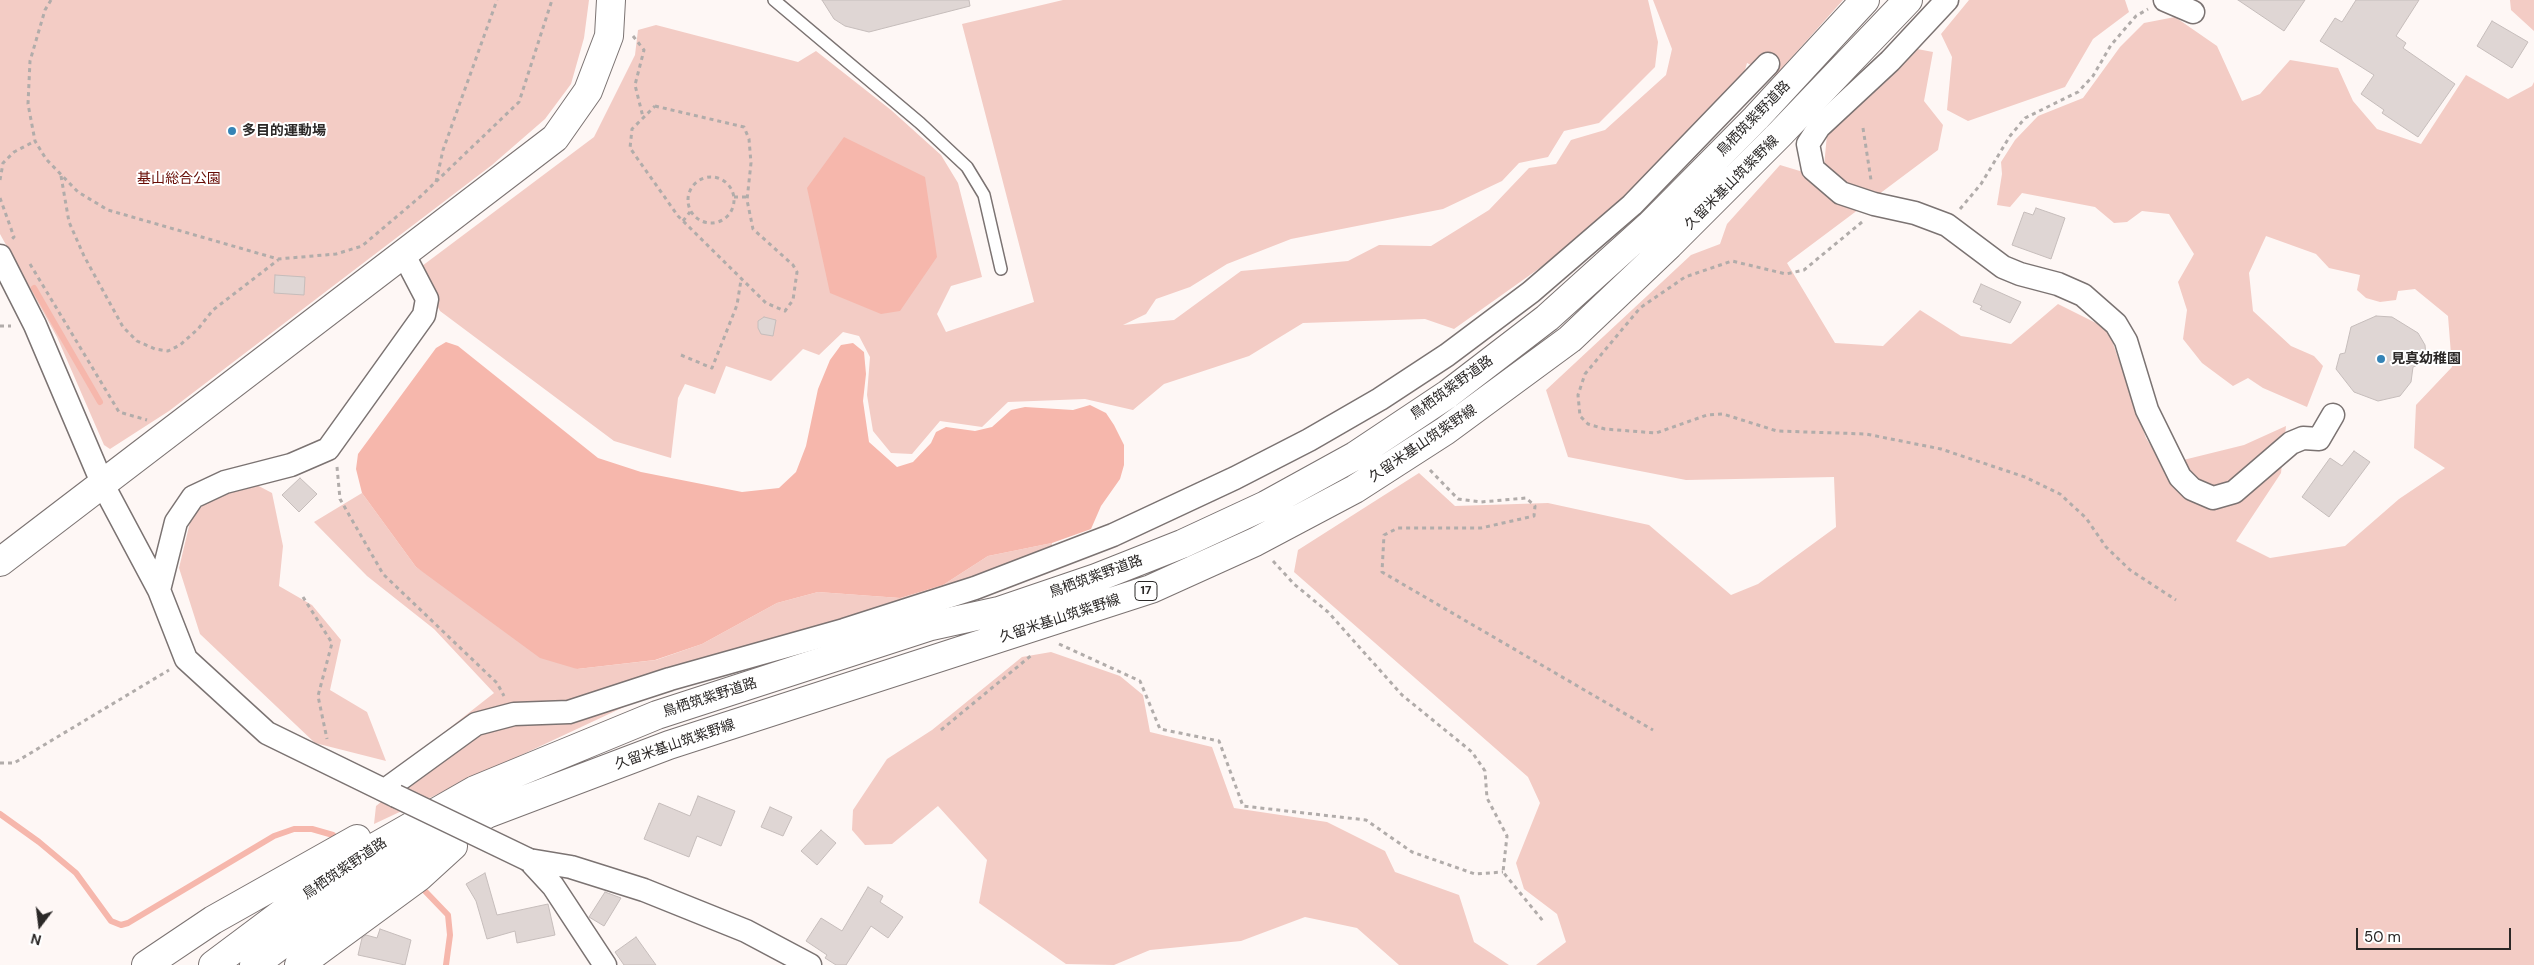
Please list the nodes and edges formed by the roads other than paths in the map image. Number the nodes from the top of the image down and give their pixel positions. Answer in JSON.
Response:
{"nodes":[{"id":1,"x":611,"y":0,"type":"edge"},
{"id":2,"x":774,"y":0,"type":"edge"},
{"id":3,"x":1865,"y":0,"type":"edge"},
{"id":4,"x":1908,"y":0,"type":"edge"},
{"id":5,"x":1947,"y":0,"type":"edge"},
{"id":6,"x":2160,"y":2,"type":"edge"},
{"id":7,"x":2193,"y":12,"type":"dead end"},
{"id":8,"x":1768,"y":64,"type":"dead end"},
{"id":9,"x":9,"y":248,"type":"edge"},
{"id":10,"x":404,"y":254,"type":"junction"},
{"id":11,"x":1002,"y":269,"type":"dead end"},
{"id":12,"x":2333,"y":415,"type":"dead end"},
{"id":13,"x":103,"y":485,"type":"junction"},
{"id":14,"x":0,"y":562,"type":"edge"},
{"id":15,"x":159,"y":590,"type":"junction"},
{"id":16,"x":476,"y":790,"type":"junction"},
{"id":17,"x":390,"y":793,"type":"junction"},
{"id":18,"x":487,"y":814,"type":"junction"},
{"id":19,"x":529,"y":860,"type":"junction"},
{"id":20,"x":146,"y":965,"type":"edge"},
{"id":21,"x":213,"y":965,"type":"edge"},
{"id":22,"x":254,"y":965,"type":"edge"},
{"id":23,"x":299,"y":965,"type":"edge"},
{"id":24,"x":605,"y":965,"type":"edge"},
{"id":25,"x":810,"y":965,"type":"edge"}],
"edges":[{"from":1,"to":10,"type":"main road"},
{"from":2,"to":11,"type":"lane"},
{"from":3,"to":16,"type":"main road","name":"鳥栖筑紫野道路","number":"17"},
{"from":4,"to":18,"type":"main road","name":"久留米基山筑紫野線","number":"17"},
{"from":5,"to":12,"type":"street"},
{"from":6,"to":7,"type":"street"},
{"from":8,"to":17,"type":"street"},
{"from":9,"to":13,"type":"street"},
{"from":10,"to":13,"type":"main road"},
{"from":10,"to":15,"type":"street"},
{"from":13,"to":14,"type":"main road"},
{"from":13,"to":15,"type":"street"},
{"from":15,"to":17,"type":"street"},
{"from":16,"to":20,"type":"main road"},
{"from":16,"to":21,"type":"main road","name":"鳥栖筑紫野道路","number":"17"},
{"from":17,"to":19,"type":"street","bridge":true},
{"from":18,"to":22,"type":"main road","name":"久留米基山筑紫野線","number":"17"},
{"from":18,"to":23,"type":"main road"},
{"from":19,"to":24,"type":"street"},
{"from":19,"to":25,"type":"street"}]}
